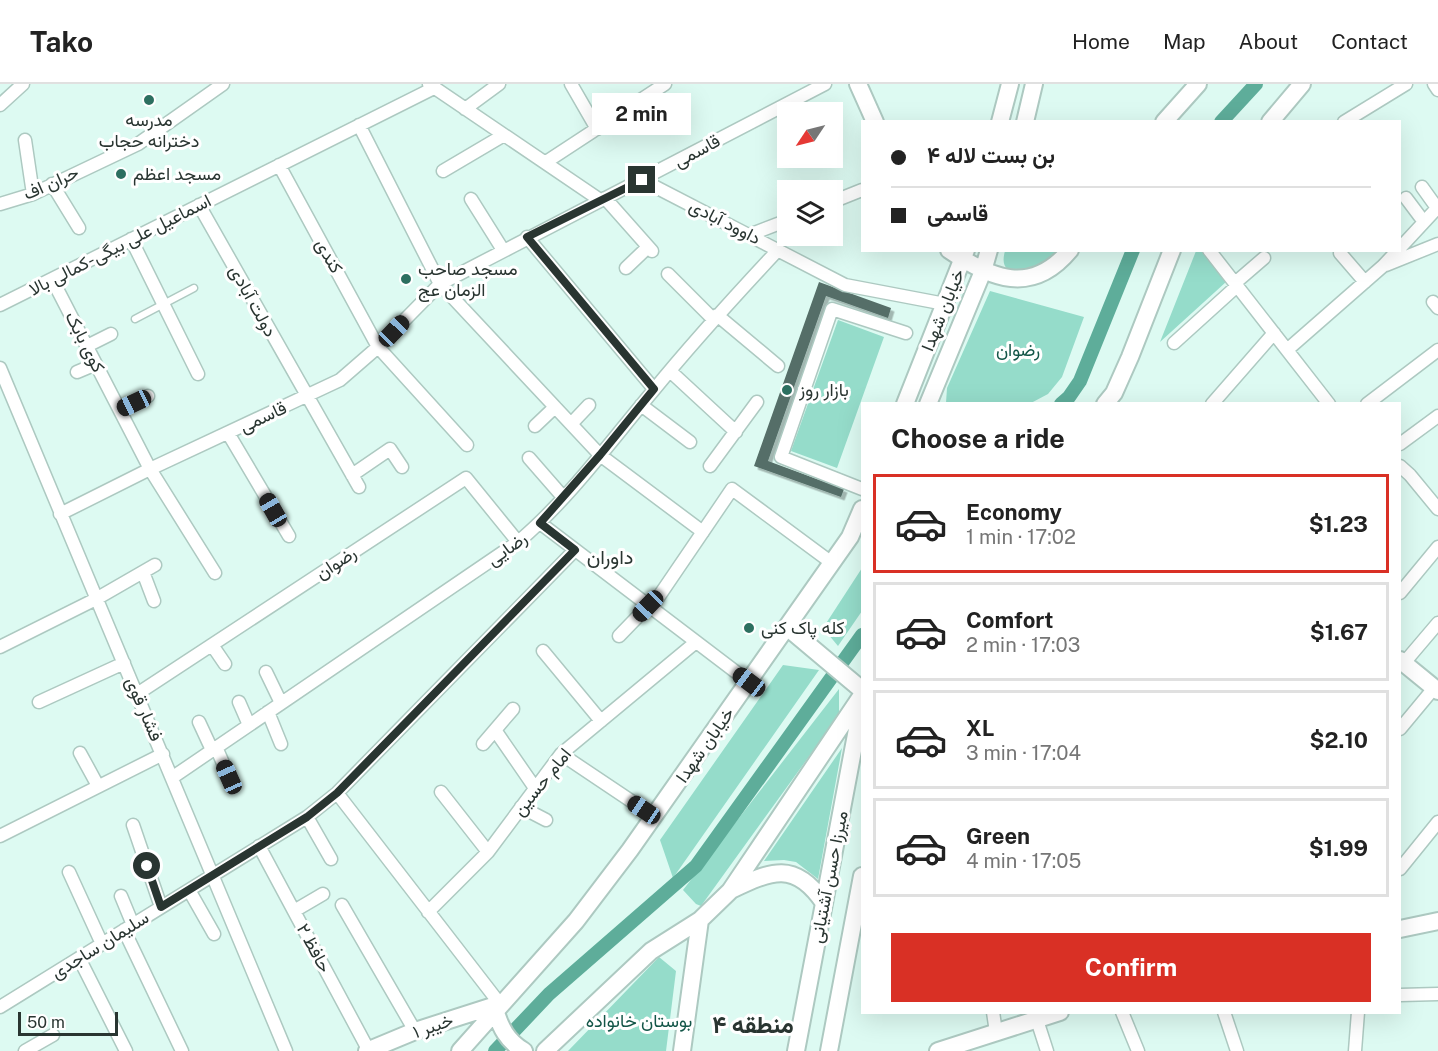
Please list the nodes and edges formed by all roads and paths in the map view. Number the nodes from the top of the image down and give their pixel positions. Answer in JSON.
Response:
{"nodes":[{"id":1,"x":23,"y":84,"type":"edge"},
{"id":2,"x":499,"y":84,"type":"edge"},
{"id":3,"x":571,"y":84,"type":"edge"},
{"id":4,"x":665,"y":84,"type":"edge"},
{"id":5,"x":825,"y":84,"type":"edge"},
{"id":6,"x":858,"y":84,"type":"edge"},
{"id":7,"x":1010,"y":84,"type":"edge"},
{"id":8,"x":1034,"y":84,"type":"edge"},
{"id":9,"x":1198,"y":84,"type":"edge"},
{"id":10,"x":1302,"y":84,"type":"edge"},
{"id":11,"x":1406,"y":84,"type":"edge"},
{"id":12,"x":1434,"y":84,"type":"edge"},
{"id":13,"x":216,"y":86,"type":"edge"},
{"id":14,"x":431,"y":86,"type":"edge"},
{"id":15,"x":1438,"y":90,"type":"edge"},
{"id":16,"x":0,"y":105,"type":"edge"},
{"id":17,"x":465,"y":109,"type":"junction"},
{"id":18,"x":874,"y":120,"type":"edge"},
{"id":19,"x":1001,"y":120,"type":"edge"},
{"id":20,"x":1025,"y":120,"type":"edge"},
{"id":21,"x":1166,"y":120,"type":"edge"},
{"id":22,"x":1272,"y":120,"type":"edge"},
{"id":23,"x":1347,"y":120,"type":"edge"},
{"id":24,"x":359,"y":125,"type":"junction"},
{"id":25,"x":597,"y":129,"type":"junction"},
{"id":26,"x":504,"y":135,"type":"junction"},
{"id":27,"x":25,"y":140,"type":"dead end"},
{"id":28,"x":546,"y":162,"type":"junction"},
{"id":29,"x":279,"y":165,"type":"junction"},
{"id":30,"x":443,"y":171,"type":"dead end"},
{"id":31,"x":642,"y":180,"type":"junction"},
{"id":32,"x":52,"y":184,"type":"junction"},
{"id":33,"x":1422,"y":187,"type":"dead end"},
{"id":34,"x":861,"y":190,"type":"edge"},
{"id":35,"x":33,"y":194,"type":"junction"},
{"id":36,"x":843,"y":198,"type":"edge"},
{"id":37,"x":1406,"y":198,"type":"dead end"},
{"id":38,"x":471,"y":199,"type":"dead end"},
{"id":39,"x":603,"y":199,"type":"junction"},
{"id":40,"x":0,"y":204,"type":"edge"},
{"id":41,"x":199,"y":205,"type":"junction"},
{"id":42,"x":1438,"y":207,"type":"edge"},
{"id":43,"x":1424,"y":222,"type":"junction"},
{"id":44,"x":777,"y":224,"type":"edge"},
{"id":45,"x":79,"y":228,"type":"dead end"},
{"id":46,"x":750,"y":235,"type":"junction"},
{"id":47,"x":527,"y":237,"type":"junction"},
{"id":48,"x":131,"y":239,"type":"junction"},
{"id":49,"x":1438,"y":244,"type":"edge"},
{"id":50,"x":1401,"y":245,"type":"edge"},
{"id":51,"x":503,"y":250,"type":"junction"},
{"id":52,"x":778,"y":250,"type":"junction"},
{"id":53,"x":988,"y":252,"type":"edge"},
{"id":54,"x":1068,"y":252,"type":"edge"},
{"id":55,"x":1171,"y":252,"type":"edge"},
{"id":56,"x":1211,"y":252,"type":"edge"},
{"id":57,"x":1395,"y":252,"type":"edge"},
{"id":58,"x":1340,"y":253,"type":"dead end"},
{"id":59,"x":965,"y":256,"type":"edge"},
{"id":60,"x":1264,"y":259,"type":"edge"},
{"id":61,"x":1383,"y":267,"type":"junction"},
{"id":62,"x":626,"y":268,"type":"dead end"},
{"id":63,"x":983,"y":271,"type":"junction"},
{"id":64,"x":668,"y":274,"type":"dead end"},
{"id":65,"x":52,"y":279,"type":"junction"},
{"id":66,"x":1365,"y":282,"type":"junction"},
{"id":67,"x":440,"y":284,"type":"junction"},
{"id":68,"x":1236,"y":284,"type":"junction"},
{"id":69,"x":194,"y":288,"type":"dead end"},
{"id":70,"x":164,"y":304,"type":"junction"},
{"id":71,"x":945,"y":304,"type":"junction"},
{"id":72,"x":0,"y":305,"type":"edge"},
{"id":73,"x":965,"y":311,"type":"junction"},
{"id":74,"x":715,"y":317,"type":"junction"},
{"id":75,"x":135,"y":319,"type":"dead end"},
{"id":76,"x":906,"y":333,"type":"dead end"},
{"id":77,"x":1274,"y":333,"type":"junction"},
{"id":78,"x":111,"y":334,"type":"dead end"},
{"id":79,"x":1174,"y":343,"type":"dead end"},
{"id":80,"x":87,"y":346,"type":"junction"},
{"id":81,"x":378,"y":347,"type":"junction"},
{"id":82,"x":1287,"y":350,"type":"junction"},
{"id":83,"x":1438,"y":350,"type":"edge"},
{"id":84,"x":96,"y":364,"type":"junction"},
{"id":85,"x":778,"y":366,"type":"dead end"},
{"id":86,"x":0,"y":368,"type":"edge"},
{"id":87,"x":670,"y":371,"type":"junction"},
{"id":88,"x":77,"y":372,"type":"dead end"},
{"id":89,"x":198,"y":374,"type":"dead end"},
{"id":90,"x":654,"y":389,"type":"junction"},
{"id":91,"x":148,"y":396,"type":"dead end"},
{"id":92,"x":306,"y":396,"type":"junction"},
{"id":93,"x":757,"y":402,"type":"dead end"},
{"id":94,"x":906,"y":402,"type":"edge"},
{"id":95,"x":929,"y":402,"type":"edge"},
{"id":96,"x":1107,"y":402,"type":"edge"},
{"id":97,"x":1214,"y":402,"type":"edge"},
{"id":98,"x":1327,"y":402,"type":"edge"},
{"id":99,"x":1370,"y":402,"type":"edge"},
{"id":100,"x":589,"y":405,"type":"dead end"},
{"id":101,"x":641,"y":405,"type":"junction"},
{"id":102,"x":555,"y":407,"type":"junction"},
{"id":103,"x":120,"y":409,"type":"junction"},
{"id":104,"x":1438,"y":416,"type":"edge"},
{"id":105,"x":571,"y":424,"type":"junction"},
{"id":106,"x":535,"y":426,"type":"dead end"},
{"id":107,"x":736,"y":432,"type":"junction"},
{"id":108,"x":228,"y":433,"type":"junction"},
{"id":109,"x":690,"y":442,"type":"dead end"},
{"id":110,"x":1401,"y":443,"type":"edge"},
{"id":111,"x":466,"y":445,"type":"dead end"},
{"id":112,"x":600,"y":455,"type":"junction"},
{"id":113,"x":529,"y":458,"type":"dead end"},
{"id":114,"x":710,"y":466,"type":"dead end"},
{"id":115,"x":402,"y":467,"type":"dead end"},
{"id":116,"x":1401,"y":467,"type":"edge"},
{"id":117,"x":150,"y":468,"type":"junction"},
{"id":118,"x":352,"y":475,"type":"junction"},
{"id":119,"x":359,"y":487,"type":"dead end"},
{"id":120,"x":861,"y":489,"type":"edge"},
{"id":121,"x":563,"y":497,"type":"junction"},
{"id":122,"x":1438,"y":509,"type":"edge"},
{"id":123,"x":861,"y":511,"type":"edge"},
{"id":124,"x":60,"y":514,"type":"junction"},
{"id":125,"x":540,"y":523,"type":"junction"},
{"id":126,"x":861,"y":524,"type":"edge"},
{"id":127,"x":703,"y":531,"type":"junction"},
{"id":128,"x":289,"y":536,"type":"dead end"},
{"id":129,"x":850,"y":537,"type":"junction"},
{"id":130,"x":518,"y":542,"type":"junction"},
{"id":131,"x":1438,"y":547,"type":"edge"},
{"id":132,"x":575,"y":550,"type":"junction"},
{"id":133,"x":832,"y":563,"type":"junction"},
{"id":134,"x":155,"y":565,"type":"dead end"},
{"id":135,"x":143,"y":572,"type":"junction"},
{"id":136,"x":215,"y":573,"type":"dead end"},
{"id":137,"x":1401,"y":592,"type":"edge"},
{"id":138,"x":96,"y":599,"type":"junction"},
{"id":139,"x":154,"y":601,"type":"dead end"},
{"id":140,"x":650,"y":607,"type":"junction"},
{"id":141,"x":1438,"y":623,"type":"edge"},
{"id":142,"x":788,"y":627,"type":"junction"},
{"id":143,"x":619,"y":636,"type":"dead end"},
{"id":144,"x":696,"y":642,"type":"junction"},
{"id":145,"x":212,"y":645,"type":"junction"},
{"id":146,"x":0,"y":647,"type":"edge"},
{"id":147,"x":543,"y":651,"type":"dead end"},
{"id":148,"x":1402,"y":661,"type":"edge"},
{"id":149,"x":124,"y":663,"type":"junction"},
{"id":150,"x":225,"y":664,"type":"dead end"},
{"id":151,"x":266,"y":672,"type":"dead end"},
{"id":152,"x":749,"y":682,"type":"junction"},
{"id":153,"x":857,"y":686,"type":"edge"},
{"id":154,"x":1436,"y":690,"type":"edge"},
{"id":155,"x":137,"y":694,"type":"junction"},
{"id":156,"x":861,"y":696,"type":"edge"},
{"id":157,"x":39,"y":702,"type":"dead end"},
{"id":158,"x":239,"y":702,"type":"dead end"},
{"id":159,"x":281,"y":703,"type":"junction"},
{"id":160,"x":861,"y":708,"type":"edge"},
{"id":161,"x":513,"y":709,"type":"dead end"},
{"id":162,"x":268,"y":712,"type":"junction"},
{"id":163,"x":601,"y":721,"type":"junction"},
{"id":164,"x":199,"y":722,"type":"dead end"},
{"id":165,"x":249,"y":725,"type":"junction"},
{"id":166,"x":1401,"y":728,"type":"edge"},
{"id":167,"x":495,"y":730,"type":"junction"},
{"id":168,"x":281,"y":744,"type":"dead end"},
{"id":169,"x":483,"y":744,"type":"dead end"},
{"id":170,"x":214,"y":749,"type":"junction"},
{"id":171,"x":80,"y":753,"type":"dead end"},
{"id":172,"x":163,"y":754,"type":"junction"},
{"id":173,"x":561,"y":754,"type":"junction"},
{"id":174,"x":173,"y":777,"type":"junction"},
{"id":175,"x":229,"y":777,"type":"dead end"},
{"id":176,"x":98,"y":786,"type":"junction"},
{"id":177,"x":846,"y":787,"type":"junction"},
{"id":178,"x":535,"y":788,"type":"junction"},
{"id":179,"x":861,"y":791,"type":"edge"},
{"id":180,"x":441,"y":792,"type":"dead end"},
{"id":181,"x":337,"y":793,"type":"junction"},
{"id":182,"x":521,"y":807,"type":"junction"},
{"id":183,"x":307,"y":817,"type":"junction"},
{"id":184,"x":655,"y":817,"type":"junction"},
{"id":185,"x":546,"y":820,"type":"dead end"},
{"id":186,"x":1438,"y":822,"type":"edge"},
{"id":187,"x":133,"y":825,"type":"dead end"},
{"id":188,"x":0,"y":836,"type":"edge"},
{"id":189,"x":259,"y":846,"type":"junction"},
{"id":190,"x":488,"y":852,"type":"junction"},
{"id":191,"x":331,"y":859,"type":"dead end"},
{"id":192,"x":1401,"y":868,"type":"edge"},
{"id":193,"x":69,"y":872,"type":"dead end"},
{"id":194,"x":214,"y":875,"type":"junction"},
{"id":195,"x":861,"y":881,"type":"edge"},
{"id":196,"x":189,"y":890,"type":"junction"},
{"id":197,"x":730,"y":891,"type":"junction"},
{"id":198,"x":323,"y":894,"type":"dead end"},
{"id":199,"x":121,"y":896,"type":"dead end"},
{"id":200,"x":824,"y":903,"type":"junction"},
{"id":201,"x":342,"y":905,"type":"dead end"},
{"id":202,"x":161,"y":907,"type":"junction"},
{"id":203,"x":294,"y":911,"type":"junction"},
{"id":204,"x":428,"y":912,"type":"junction"},
{"id":205,"x":700,"y":920,"type":"junction"},
{"id":206,"x":1438,"y":921,"type":"edge"},
{"id":207,"x":128,"y":928,"type":"junction"},
{"id":208,"x":1401,"y":929,"type":"edge"},
{"id":209,"x":214,"y":934,"type":"dead end"},
{"id":210,"x":102,"y":944,"type":"junction"},
{"id":211,"x":79,"y":958,"type":"junction"},
{"id":212,"x":1401,"y":994,"type":"edge"},
{"id":213,"x":1438,"y":994,"type":"edge"},
{"id":214,"x":497,"y":1006,"type":"junction"},
{"id":215,"x":0,"y":1007,"type":"edge"},
{"id":216,"x":993,"y":1014,"type":"edge"},
{"id":217,"x":1055,"y":1014,"type":"edge"},
{"id":218,"x":1123,"y":1014,"type":"edge"},
{"id":219,"x":1225,"y":1014,"type":"edge"},
{"id":220,"x":1358,"y":1014,"type":"edge"},
{"id":221,"x":1037,"y":1020,"type":"junction"},
{"id":222,"x":415,"y":1031,"type":"junction"},
{"id":223,"x":996,"y":1032,"type":"junction"},
{"id":224,"x":53,"y":1035,"type":"dead end"},
{"id":225,"x":947,"y":1050,"type":"edge"},
{"id":226,"x":25,"y":1051,"type":"edge"},
{"id":227,"x":126,"y":1051,"type":"edge"},
{"id":228,"x":182,"y":1051,"type":"edge"},
{"id":229,"x":286,"y":1051,"type":"edge"},
{"id":230,"x":369,"y":1051,"type":"edge"},
{"id":231,"x":460,"y":1051,"type":"edge"},
{"id":232,"x":524,"y":1051,"type":"edge"},
{"id":233,"x":545,"y":1051,"type":"edge"},
{"id":234,"x":682,"y":1051,"type":"edge"},
{"id":235,"x":796,"y":1051,"type":"edge"},
{"id":236,"x":830,"y":1051,"type":"edge"},
{"id":237,"x":1047,"y":1051,"type":"edge"},
{"id":238,"x":1138,"y":1051,"type":"edge"},
{"id":239,"x":1237,"y":1051,"type":"edge"},
{"id":240,"x":1355,"y":1051,"type":"edge"}],
"edges":[{"from":1,"to":16,"type":"street"},
{"from":2,"to":17,"type":"street"},
{"from":3,"to":25,"type":"street"},
{"from":4,"to":25,"type":"street"},
{"from":5,"to":31,"type":"street","name":"قاسمی"},
{"from":6,"to":18,"type":"main road"},
{"from":7,"to":19,"type":"main road"},
{"from":8,"to":20,"type":"main road"},
{"from":9,"to":21,"type":"main road"},
{"from":10,"to":22,"type":"main road"},
{"from":11,"to":23,"type":"street"},
{"from":12,"to":15,"type":"street"},
{"from":13,"to":32,"type":"street","name":"حران اف"},
{"from":14,"to":17,"type":"street"},
{"from":14,"to":24,"type":"street","name":"اسماعیل علی بیگی-کمالی بالا"},
{"from":17,"to":26,"type":"street"},
{"from":24,"to":29,"type":"street","name":"اسماعیل علی بیگی-کمالی بالا"},
{"from":24,"to":67,"type":"street"},
{"from":25,"to":28,"type":"street"},
{"from":26,"to":28,"type":"street"},
{"from":26,"to":30,"type":"street"},
{"from":27,"to":35,"type":"street"},
{"from":28,"to":39,"type":"street"},
{"from":29,"to":41,"type":"street","name":"اسماعیل علی بیگی-کمالی بالا"},
{"from":29,"to":81,"type":"street","name":"کندی"},
{"from":31,"to":39,"type":"street","name":"قاسمی"},
{"from":31,"to":46,"type":"street","name":"داوود آبادی"},
{"from":32,"to":35,"type":"street","name":"حران اف"},
{"from":32,"to":45,"type":"street"},
{"from":33,"to":42,"type":"street"},
{"from":34,"to":36,"type":"street"},
{"from":35,"to":40,"type":"street","name":"حران اف"},
{"from":37,"to":43,"type":"street"},
{"from":38,"to":51,"type":"street"},
{"from":39,"to":47,"type":"street","name":"قاسمی"},
{"from":39,"to":62,"type":"street"},
{"from":41,"to":48,"type":"street","name":"اسماعیل علی بیگی-کمالی بالا"},
{"from":41,"to":92,"type":"street","name":"دولت آبادی"},
{"from":42,"to":43,"type":"street"},
{"from":43,"to":50,"type":"street"},
{"from":44,"to":46,"type":"street"},
{"from":46,"to":52,"type":"street","name":"داوود آبادی"},
{"from":47,"to":51,"type":"street","name":"قاسمی"},
{"from":47,"to":90,"type":"street"},
{"from":48,"to":65,"type":"street","name":"اسماعیل علی بیگی-کمالی بالا"},
{"from":48,"to":70,"type":"street"},
{"from":49,"to":61,"type":"street"},
{"from":51,"to":67,"type":"street","name":"قاسمی"},
{"from":52,"to":71,"type":"street","name":"داوود آبادی"},
{"from":52,"to":74,"type":"street","name":"رضایی"},
{"from":53,"to":63,"type":"main road","name":"خیابان شهدا"},
{"from":54,"to":63,"type":"main road"},
{"from":55,"to":96,"type":"main road"},
{"from":56,"to":68,"type":"street"},
{"from":57,"to":61,"type":"street"},
{"from":58,"to":66,"type":"street"},
{"from":59,"to":63,"type":"main road"},
{"from":59,"to":71,"type":"main road","name":"خیابان شهدا"},
{"from":60,"to":68,"type":"street"},
{"from":61,"to":66,"type":"street"},
{"from":63,"to":73,"type":"main road","name":"خیابان شهدا"},
{"from":64,"to":74,"type":"street"},
{"from":65,"to":72,"type":"street","name":"اسماعیل علی بیگی-کمالی بالا"},
{"from":65,"to":80,"type":"street","name":"کوی بابک"},
{"from":66,"to":82,"type":"street"},
{"from":67,"to":81,"type":"street","name":"قاسمی"},
{"from":67,"to":102,"type":"street"},
{"from":68,"to":77,"type":"street"},
{"from":68,"to":79,"type":"street"},
{"from":69,"to":70,"type":"lane"},
{"from":70,"to":75,"type":"lane"},
{"from":70,"to":89,"type":"street"},
{"from":71,"to":73,"type":"main road"},
{"from":71,"to":94,"type":"main road","name":"خیابان شهدا"},
{"from":73,"to":95,"type":"main road","name":"خیابان شهدا"},
{"from":74,"to":85,"type":"street"},
{"from":74,"to":87,"type":"street","name":"رضایی"},
{"from":76,"to":120,"type":"street"},
{"from":77,"to":82,"type":"street"},
{"from":77,"to":97,"type":"street"},
{"from":78,"to":80,"type":"street"},
{"from":80,"to":84,"type":"street","name":"کوی بابک"},
{"from":81,"to":92,"type":"street","name":"قاسمی"},
{"from":81,"to":111,"type":"street","name":"کندی"},
{"from":82,"to":98,"type":"street"},
{"from":83,"to":99,"type":"street"},
{"from":84,"to":88,"type":"street"},
{"from":84,"to":103,"type":"street","name":"کوی بابک"},
{"from":86,"to":124,"type":"street","name":"فشار قوی"},
{"from":87,"to":90,"type":"street","name":"رضایی"},
{"from":87,"to":107,"type":"street"},
{"from":90,"to":101,"type":"street","name":"رضایی"},
{"from":91,"to":103,"type":"street"},
{"from":92,"to":108,"type":"street","name":"قاسمی"},
{"from":92,"to":118,"type":"street","name":"دولت آبادی"},
{"from":93,"to":107,"type":"street"},
{"from":100,"to":105,"type":"street"},
{"from":101,"to":109,"type":"street"},
{"from":101,"to":112,"type":"street","name":"رضایی"},
{"from":102,"to":105,"type":"street"},
{"from":102,"to":106,"type":"street"},
{"from":103,"to":117,"type":"street","name":"کوی بابک"},
{"from":104,"to":110,"type":"street"},
{"from":105,"to":112,"type":"street"},
{"from":107,"to":114,"type":"street"},
{"from":108,"to":117,"type":"street","name":"قاسمی"},
{"from":108,"to":128,"type":"street"},
{"from":112,"to":121,"type":"street","name":"رضایی"},
{"from":112,"to":127,"type":"street"},
{"from":113,"to":121,"type":"street"},
{"from":115,"to":118,"type":"street"},
{"from":116,"to":122,"type":"street"},
{"from":117,"to":124,"type":"street","name":"قاسمی"},
{"from":117,"to":136,"type":"street","name":"کوی بابک"},
{"from":118,"to":119,"type":"street","name":"دولت آبادی"},
{"from":121,"to":125,"type":"street","name":"رضایی"},
{"from":123,"to":129,"type":"main road","name":"خیابان شهدا"},
{"from":124,"to":138,"type":"street","name":"فشار قوی"},
{"from":125,"to":130,"type":"street","name":"رضایی"},
{"from":125,"to":132,"type":"street"},
{"from":126,"to":129,"type":"main road"},
{"from":127,"to":133,"type":"street"},
{"from":127,"to":140,"type":"street"},
{"from":129,"to":133,"type":"main road","name":"خیابان شهدا"},
{"from":130,"to":145,"type":"street","name":"رضوان"},
{"from":130,"to":159,"type":"street","name":"رضایی"},
{"from":131,"to":137,"type":"street"},
{"from":132,"to":140,"type":"street"},
{"from":132,"to":181,"type":"street","name":"سلیمان ساجدی"},
{"from":133,"to":142,"type":"main road","name":"خیابان شهدا"},
{"from":134,"to":135,"type":"street"},
{"from":135,"to":138,"type":"street"},
{"from":135,"to":139,"type":"street"},
{"from":138,"to":146,"type":"street"},
{"from":138,"to":149,"type":"street","name":"فشار قوی"},
{"from":140,"to":143,"type":"street"},
{"from":140,"to":144,"type":"street"},
{"from":141,"to":148,"type":"street"},
{"from":142,"to":152,"type":"main road","name":"خیابان شهدا"},
{"from":142,"to":153,"type":"main road"},
{"from":144,"to":152,"type":"street"},
{"from":144,"to":163,"type":"street","name":"امام حسین"},
{"from":145,"to":150,"type":"street"},
{"from":145,"to":155,"type":"street","name":"رضوان"},
{"from":147,"to":163,"type":"street"},
{"from":148,"to":154,"type":"main road"},
{"from":149,"to":155,"type":"street","name":"فشار قوی"},
{"from":149,"to":157,"type":"street"},
{"from":151,"to":159,"type":"street"},
{"from":152,"to":184,"type":"main road","name":"خیابان شهدا"},
{"from":154,"to":166,"type":"street"},
{"from":155,"to":172,"type":"street","name":"فشار قوی"},
{"from":156,"to":197,"type":"main road"},
{"from":158,"to":165,"type":"street"},
{"from":159,"to":162,"type":"street","name":"رضایی"},
{"from":160,"to":177,"type":"main road","name":"میرزا حسن آشتیانی"},
{"from":161,"to":167,"type":"street"},
{"from":162,"to":165,"type":"street","name":"رضایی"},
{"from":162,"to":168,"type":"street"},
{"from":163,"to":173,"type":"street","name":"امام حسین"},
{"from":164,"to":170,"type":"street"},
{"from":165,"to":170,"type":"street","name":"رضایی"},
{"from":167,"to":169,"type":"street"},
{"from":167,"to":178,"type":"street"},
{"from":170,"to":174,"type":"street","name":"رضایی"},
{"from":170,"to":175,"type":"street"},
{"from":171,"to":176,"type":"street"},
{"from":172,"to":174,"type":"street","name":"فشار قوی"},
{"from":172,"to":176,"type":"street"},
{"from":173,"to":178,"type":"street","name":"امام حسین"},
{"from":173,"to":184,"type":"street"},
{"from":174,"to":194,"type":"street","name":"فشار قوی"},
{"from":176,"to":188,"type":"street"},
{"from":177,"to":179,"type":"main road"},
{"from":177,"to":200,"type":"main road","name":"میرزا حسن آشتیانی"},
{"from":178,"to":182,"type":"street","name":"امام حسین"},
{"from":180,"to":190,"type":"street"},
{"from":181,"to":183,"type":"street","name":"سلیمان ساجدی"},
{"from":181,"to":204,"type":"street"},
{"from":182,"to":185,"type":"street"},
{"from":182,"to":190,"type":"street","name":"امام حسین"},
{"from":183,"to":189,"type":"street","name":"سلیمان ساجدی"},
{"from":183,"to":191,"type":"street"},
{"from":184,"to":214,"type":"main road","name":"خیابان شهدا"},
{"from":186,"to":192,"type":"street"},
{"from":187,"to":202,"type":"street"},
{"from":189,"to":194,"type":"street","name":"سلیمان ساجدی"},
{"from":189,"to":203,"type":"street","name":"حافظ ۲"},
{"from":190,"to":204,"type":"street","name":"امام حسین"},
{"from":193,"to":210,"type":"street"},
{"from":194,"to":196,"type":"street","name":"سلیمان ساجدی"},
{"from":194,"to":229,"type":"street","name":"فشار قوی"},
{"from":195,"to":236,"type":"main road","name":"میرزا حسن آشتیانی"},
{"from":196,"to":202,"type":"street","name":"سلیمان ساجدی"},
{"from":196,"to":209,"type":"street"},
{"from":197,"to":200,"type":"main road"},
{"from":197,"to":205,"type":"main road"},
{"from":198,"to":203,"type":"street"},
{"from":199,"to":207,"type":"street"},
{"from":200,"to":235,"type":"main road","name":"میرزا حسن آشتیانی"},
{"from":201,"to":222,"type":"street"},
{"from":202,"to":207,"type":"street","name":"سلیمان ساجدی"},
{"from":203,"to":230,"type":"street","name":"حافظ ۲"},
{"from":204,"to":214,"type":"street"},
{"from":205,"to":233,"type":"main road"},
{"from":205,"to":234,"type":"main road"},
{"from":206,"to":208,"type":"main road"},
{"from":207,"to":210,"type":"street","name":"سلیمان ساجدی"},
{"from":207,"to":228,"type":"street"},
{"from":210,"to":211,"type":"street","name":"سلیمان ساجدی"},
{"from":211,"to":215,"type":"street","name":"سلیمان ساجدی"},
{"from":211,"to":227,"type":"street"},
{"from":212,"to":213,"type":"street"},
{"from":214,"to":222,"type":"main road","name":"خیبر ۱"},
{"from":214,"to":231,"type":"main road","name":"خیابان شهدا"},
{"from":214,"to":232,"type":"main road"},
{"from":216,"to":223,"type":"street"},
{"from":217,"to":221,"type":"main road"},
{"from":218,"to":238,"type":"street"},
{"from":219,"to":239,"type":"street"},
{"from":220,"to":240,"type":"street"},
{"from":221,"to":223,"type":"main road"},
{"from":221,"to":237,"type":"street"},
{"from":222,"to":230,"type":"main road","name":"خیبر ۱"},
{"from":223,"to":225,"type":"main road"},
{"from":224,"to":226,"type":"street"}]}
